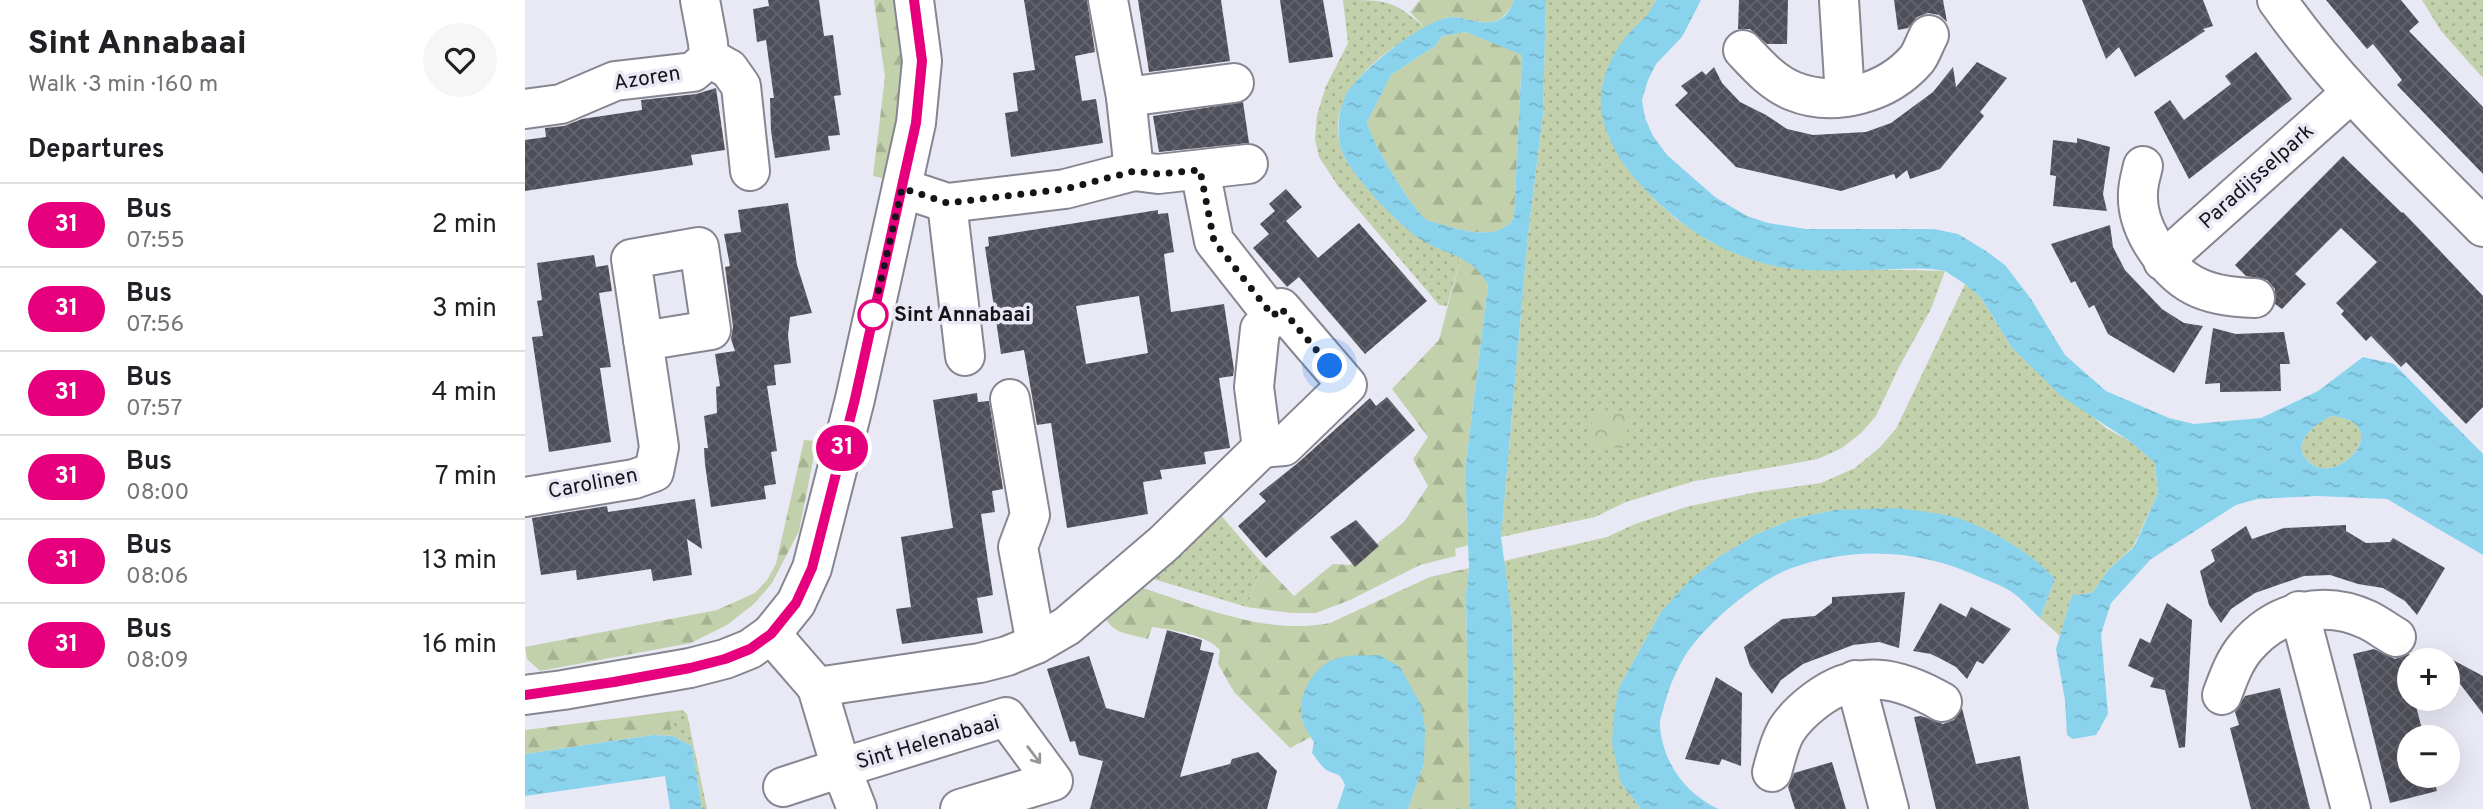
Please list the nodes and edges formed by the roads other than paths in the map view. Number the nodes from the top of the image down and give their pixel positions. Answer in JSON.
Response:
{"nodes":[{"id":1,"x":700,"y":0,"type":"edge"},
{"id":2,"x":914,"y":0,"type":"edge"},
{"id":3,"x":1108,"y":0,"type":"edge"},
{"id":4,"x":1839,"y":0,"type":"edge"},
{"id":5,"x":2277,"y":0,"type":"edge"},
{"id":6,"x":1929,"y":35,"type":"dead end"},
{"id":7,"x":1743,"y":50,"type":"dead end"},
{"id":8,"x":709,"y":58,"type":"junction"},
{"id":9,"x":1234,"y":83,"type":"dead end"},
{"id":10,"x":2351,"y":93,"type":"junction"},
{"id":11,"x":1126,"y":97,"type":"junction"},
{"id":12,"x":1845,"y":97,"type":"junction"},
{"id":13,"x":525,"y":109,"type":"edge"},
{"id":14,"x":1248,"y":164,"type":"dead end"},
{"id":15,"x":2143,"y":166,"type":"dead end"},
{"id":16,"x":1200,"y":170,"type":"junction"},
{"id":17,"x":750,"y":171,"type":"dead end"},
{"id":18,"x":1135,"y":171,"type":"junction"},
{"id":19,"x":902,"y":188,"type":"junction"},
{"id":20,"x":947,"y":203,"type":"junction"},
{"id":21,"x":2483,"y":227,"type":"edge"},
{"id":22,"x":2163,"y":261,"type":"junction"},
{"id":23,"x":2255,"y":298,"type":"dead end"},
{"id":24,"x":1273,"y":316,"type":"junction"},
{"id":25,"x":643,"y":341,"type":"dead end"},
{"id":26,"x":965,"y":356,"type":"dead end"},
{"id":27,"x":1010,"y":399,"type":"dead end"},
{"id":28,"x":1262,"y":448,"type":"junction"},
{"id":29,"x":525,"y":497,"type":"edge"},
{"id":30,"x":2299,"y":611,"type":"junction"},
{"id":31,"x":771,"y":634,"type":"junction"},
{"id":32,"x":2396,"y":637,"type":"dead end"},
{"id":33,"x":1036,"y":644,"type":"junction"},
{"id":34,"x":1855,"y":680,"type":"junction"},
{"id":35,"x":817,"y":687,"type":"junction"},
{"id":36,"x":525,"y":695,"type":"edge"},
{"id":37,"x":2222,"y":695,"type":"dead end"},
{"id":38,"x":1942,"y":702,"type":"dead end"},
{"id":39,"x":841,"y":768,"type":"junction"},
{"id":40,"x":1772,"y":772,"type":"dead end"},
{"id":41,"x":783,"y":787,"type":"dead end"},
{"id":42,"x":857,"y":809,"type":"edge"},
{"id":43,"x":960,"y":809,"type":"edge"},
{"id":44,"x":1889,"y":809,"type":"edge"},
{"id":45,"x":2351,"y":809,"type":"edge"}],
"edges":[{"from":1,"to":8,"type":"street","name":"Azoren"},
{"from":2,"to":19,"type":"street"},
{"from":3,"to":11,"type":"street"},
{"from":4,"to":12,"type":"street"},
{"from":5,"to":10,"type":"street"},
{"from":6,"to":12,"type":"street"},
{"from":7,"to":12,"type":"street"},
{"from":8,"to":13,"type":"street","name":"Azoren"},
{"from":8,"to":17,"type":"street"},
{"from":9,"to":11,"type":"street"},
{"from":10,"to":21,"type":"street"},
{"from":10,"to":22,"type":"street","name":"Paradijsselpark"},
{"from":11,"to":18,"type":"street"},
{"from":14,"to":16,"type":"street"},
{"from":15,"to":22,"type":"street"},
{"from":16,"to":18,"type":"street"},
{"from":16,"to":24,"type":"street"},
{"from":18,"to":20,"type":"street"},
{"from":19,"to":20,"type":"street"},
{"from":19,"to":31,"type":"street"},
{"from":20,"to":26,"type":"street"},
{"from":22,"to":23,"type":"street"},
{"from":24,"to":28,"type":"street"},
{"from":24,"to":28,"type":"street"},
{"from":25,"to":29,"type":"street","name":"Carolinen"},
{"from":27,"to":33,"type":"street"},
{"from":28,"to":33,"type":"street"},
{"from":30,"to":32,"type":"street"},
{"from":30,"to":37,"type":"street"},
{"from":30,"to":45,"type":"street"},
{"from":31,"to":35,"type":"street","name":"Sint Helenabaai"},
{"from":31,"to":36,"type":"street"},
{"from":33,"to":35,"type":"street"},
{"from":34,"to":38,"type":"street"},
{"from":34,"to":40,"type":"street"},
{"from":34,"to":44,"type":"street"},
{"from":35,"to":39,"type":"street","name":"Sint Helenabaai"},
{"from":39,"to":41,"type":"street","name":"Sint Helenabaai"},
{"from":39,"to":42,"type":"street","name":"Sint Helenabaai"},
{"from":39,"to":43,"type":"street","name":"Sint Helenabaai","one_way":true}]}
